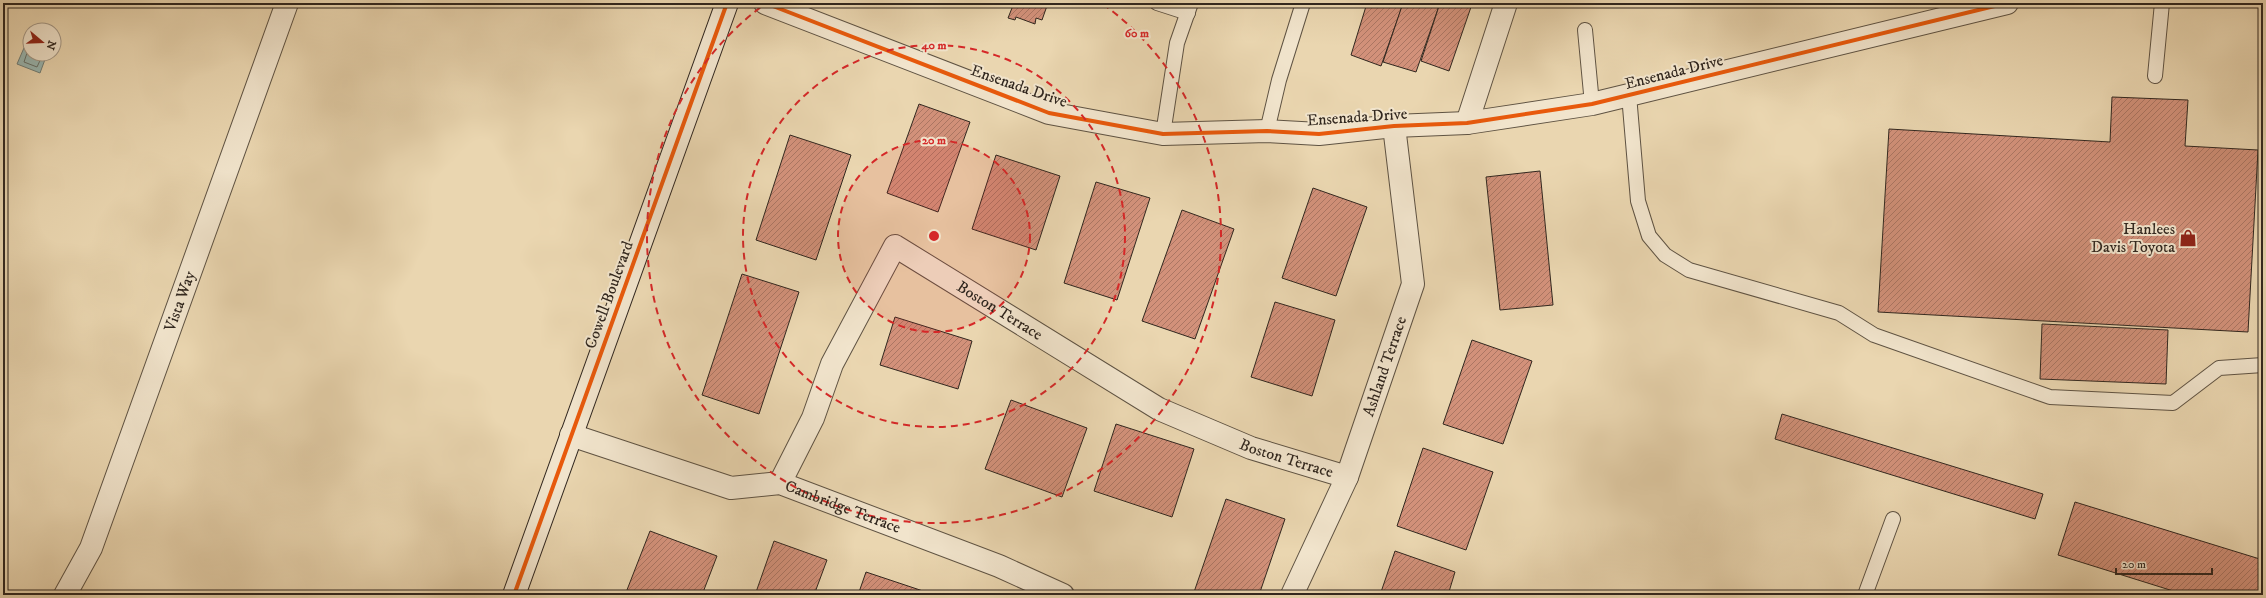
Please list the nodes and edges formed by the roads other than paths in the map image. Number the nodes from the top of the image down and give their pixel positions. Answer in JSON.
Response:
{"nodes":[{"id":1,"x":287,"y":3,"type":"edge"},
{"id":2,"x":728,"y":3,"type":"edge"},
{"id":3,"x":765,"y":3,"type":"edge"},
{"id":4,"x":1157,"y":3,"type":"edge"},
{"id":5,"x":1303,"y":3,"type":"edge"},
{"id":6,"x":1506,"y":3,"type":"edge"},
{"id":7,"x":2007,"y":3,"type":"edge"},
{"id":8,"x":2162,"y":3,"type":"edge"},
{"id":9,"x":1189,"y":8,"type":"edge"},
{"id":10,"x":1585,"y":30,"type":"dead end"},
{"id":11,"x":2155,"y":76,"type":"dead end"},
{"id":12,"x":1629,"y":95,"type":"junction"},
{"id":13,"x":1592,"y":104,"type":"junction"},
{"id":14,"x":1467,"y":123,"type":"junction"},
{"id":15,"x":1394,"y":126,"type":"junction"},
{"id":16,"x":1267,"y":131,"type":"junction"},
{"id":17,"x":1163,"y":134,"type":"junction"},
{"id":18,"x":2263,"y":365,"type":"edge"},
{"id":19,"x":571,"y":435,"type":"junction"},
{"id":20,"x":1347,"y":477,"type":"junction"},
{"id":21,"x":780,"y":483,"type":"junction"},
{"id":22,"x":1893,"y":519,"type":"dead end"},
{"id":23,"x":65,"y":595,"type":"edge"},
{"id":24,"x":514,"y":595,"type":"edge"},
{"id":25,"x":1063,"y":595,"type":"edge"},
{"id":26,"x":1292,"y":595,"type":"edge"},
{"id":27,"x":1865,"y":595,"type":"edge"}],
"edges":[{"from":1,"to":23,"type":"street","name":"Vista Way"},
{"from":2,"to":19,"type":"street","name":"Cowell Boulevard"},
{"from":3,"to":17,"type":"street","name":"Ensenada Drive"},
{"from":4,"to":9,"type":"lane"},
{"from":5,"to":16,"type":"lane"},
{"from":6,"to":14,"type":"street"},
{"from":7,"to":12,"type":"street","name":"Ensenada Drive"},
{"from":8,"to":11,"type":"lane"},
{"from":9,"to":17,"type":"lane"},
{"from":10,"to":13,"type":"lane"},
{"from":12,"to":13,"type":"street","name":"Ensenada Drive"},
{"from":12,"to":18,"type":"lane"},
{"from":13,"to":14,"type":"street","name":"Ensenada Drive"},
{"from":14,"to":15,"type":"street","name":"Ensenada Drive"},
{"from":15,"to":16,"type":"street","name":"Ensenada Drive"},
{"from":15,"to":20,"type":"street","name":"Ashland Terrace"},
{"from":16,"to":17,"type":"street","name":"Ensenada Drive"},
{"from":19,"to":21,"type":"street","name":"Cambridge Terrace"},
{"from":19,"to":24,"type":"street","name":"Cowell Boulevard"},
{"from":20,"to":21,"type":"street","name":"Boston Terrace"},
{"from":20,"to":26,"type":"street","name":"Ashland Terrace"},
{"from":21,"to":25,"type":"street","name":"Cambridge Terrace"},
{"from":22,"to":27,"type":"lane"}]}
